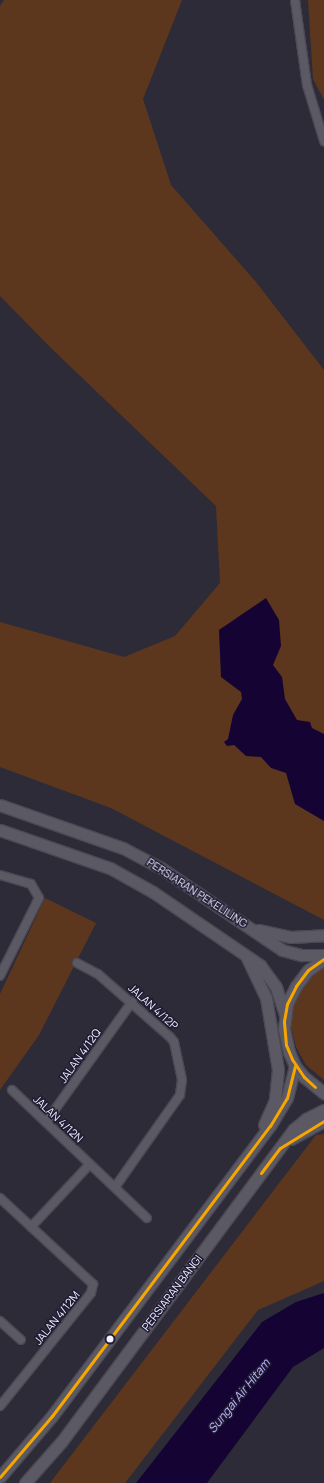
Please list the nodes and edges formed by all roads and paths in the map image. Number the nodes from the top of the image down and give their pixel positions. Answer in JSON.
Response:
{"nodes":[{"id":1,"x":295,"y":0,"type":"edge"},
{"id":2,"x":324,"y":141,"type":"edge"},
{"id":3,"x":0,"y":805,"type":"edge"},
{"id":4,"x":0,"y":830,"type":"edge"},
{"id":5,"x":0,"y":875,"type":"edge"},
{"id":6,"x":248,"y":926,"type":"junction"},
{"id":7,"x":324,"y":936,"type":"edge"},
{"id":8,"x":242,"y":952,"type":"junction"},
{"id":9,"x":324,"y":955,"type":"edge"},
{"id":10,"x":324,"y":959,"type":"edge"},
{"id":11,"x":77,"y":964,"type":"dead end"},
{"id":12,"x":0,"y":976,"type":"edge"},
{"id":13,"x":132,"y":1002,"type":"junction"},
{"id":14,"x":285,"y":1014,"type":"junction"},
{"id":15,"x":296,"y":1066,"type":"junction"},
{"id":16,"x":12,"y":1090,"type":"dead end"},
{"id":17,"x":324,"y":1093,"type":"edge"},
{"id":18,"x":324,"y":1110,"type":"edge"},
{"id":19,"x":324,"y":1121,"type":"edge"},
{"id":20,"x":46,"y":1122,"type":"junction"},
{"id":21,"x":280,"y":1148,"type":"junction"},
{"id":22,"x":249,"y":1154,"type":"junction"},
{"id":23,"x":90,"y":1164,"type":"junction"},
{"id":24,"x":115,"y":1187,"type":"junction"},
{"id":25,"x":0,"y":1198,"type":"edge"},
{"id":26,"x":147,"y":1218,"type":"dead end"},
{"id":27,"x":32,"y":1227,"type":"junction"},
{"id":28,"x":0,"y":1321,"type":"edge"},
{"id":29,"x":21,"y":1340,"type":"dead end"},
{"id":30,"x":0,"y":1406,"type":"edge"},
{"id":31,"x":0,"y":1477,"type":"edge"},
{"id":32,"x":25,"y":1483,"type":"edge"}],
"edges":[{"from":1,"to":2,"type":"street"},
{"from":3,"to":6,"type":"main road","name":"PERSIARAN PEKELILING"},
{"from":4,"to":8,"type":"main road","name":"PERSIARAN PEKELILING"},
{"from":5,"to":12,"type":"street"},
{"from":6,"to":7,"type":"main road"},
{"from":6,"to":9,"type":"main road","name":"PERSIARAN PEKELILING"},
{"from":8,"to":14,"type":"main road","name":"PERSIARAN PEKELILING"},
{"from":8,"to":22,"type":"main road"},
{"from":10,"to":14,"type":"main road"},
{"from":11,"to":13,"type":"street","name":"JALAN 4/12P"},
{"from":13,"to":20,"type":"street","name":"JALAN 4/12Q"},
{"from":13,"to":24,"type":"street","name":"JALAN 4/12P"},
{"from":14,"to":15,"type":"main road"},
{"from":15,"to":17,"type":"main road"},
{"from":15,"to":22,"type":"main road","name":"PERSIARAN BANGI"},
{"from":16,"to":20,"type":"street","name":"JALAN 4/12N"},
{"from":18,"to":21,"type":"main road","name":"PERSIARAN BANGI"},
{"from":19,"to":21,"type":"main road"},
{"from":20,"to":23,"type":"street","name":"JALAN 4/12N"},
{"from":21,"to":32,"type":"main road","name":"PERSIARAN BANGI"},
{"from":22,"to":31,"type":"main road","name":"PERSIARAN BANGI"},
{"from":23,"to":24,"type":"street","name":"JALAN 4/12N"},
{"from":23,"to":27,"type":"street"},
{"from":24,"to":26,"type":"street","name":"JALAN 4/12N"},
{"from":25,"to":27,"type":"street","name":"JALAN 4/12M"},
{"from":27,"to":30,"type":"street","name":"JALAN 4/12M"},
{"from":28,"to":29,"type":"street"}]}
